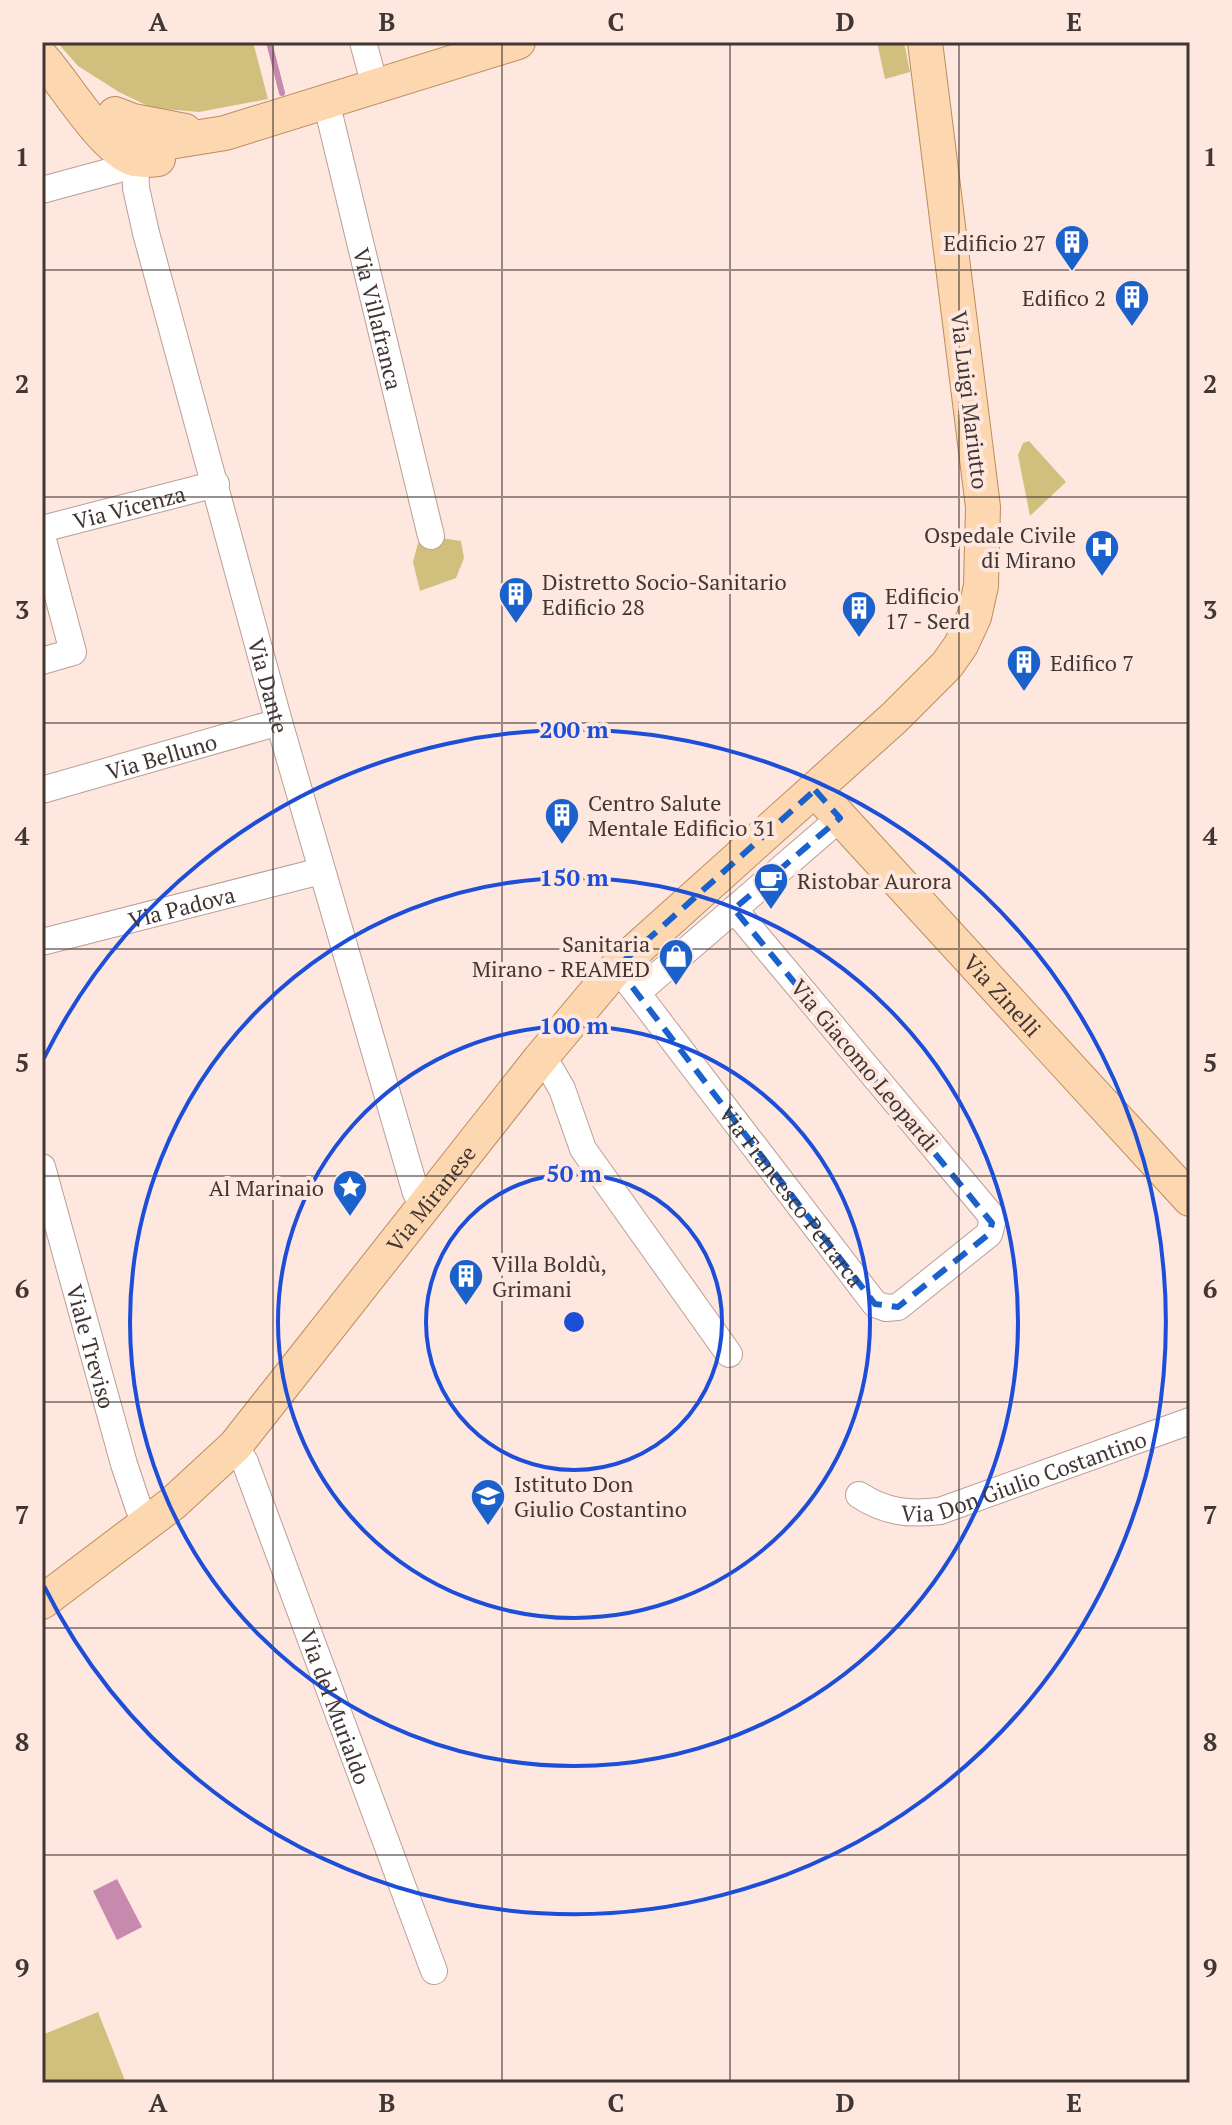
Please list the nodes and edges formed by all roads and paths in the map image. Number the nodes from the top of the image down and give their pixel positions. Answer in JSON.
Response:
{"nodes":[{"id":1,"x":363,"y":42,"type":"edge"},
{"id":2,"x":518,"y":42,"type":"edge"},
{"id":3,"x":925,"y":42,"type":"edge"},
{"id":4,"x":48,"y":64,"type":"edge"},
{"id":5,"x":375,"y":86,"type":"junction"},
{"id":6,"x":326,"y":101,"type":"junction"},
{"id":7,"x":115,"y":114,"type":"junction"},
{"id":8,"x":225,"y":133,"type":"junction"},
{"id":9,"x":135,"y":173,"type":"junction"},
{"id":10,"x":42,"y":190,"type":"edge"},
{"id":11,"x":216,"y":484,"type":"junction"},
{"id":12,"x":42,"y":529,"type":"edge"},
{"id":13,"x":42,"y":536,"type":"edge"},
{"id":14,"x":431,"y":536,"type":"dead end"},
{"id":15,"x":42,"y":661,"type":"edge"},
{"id":16,"x":279,"y":722,"type":"junction"},
{"id":17,"x":42,"y":790,"type":"edge"},
{"id":18,"x":815,"y":790,"type":"junction"},
{"id":19,"x":840,"y":818,"type":"junction"},
{"id":20,"x":321,"y":871,"type":"junction"},
{"id":21,"x":734,"y":909,"type":"junction"},
{"id":22,"x":42,"y":942,"type":"edge"},
{"id":23,"x":627,"y":980,"type":"junction"},
{"id":24,"x":540,"y":1059,"type":"junction"},
{"id":25,"x":42,"y":1167,"type":"edge"},
{"id":26,"x":1190,"y":1199,"type":"edge"},
{"id":27,"x":428,"y":1202,"type":"junction"},
{"id":28,"x":992,"y":1223,"type":"joint"},
{"id":29,"x":729,"y":1354,"type":"dead end"},
{"id":30,"x":1190,"y":1421,"type":"edge"},
{"id":31,"x":235,"y":1446,"type":"junction"},
{"id":32,"x":859,"y":1495,"type":"dead end"},
{"id":33,"x":150,"y":1521,"type":"junction"},
{"id":34,"x":42,"y":1602,"type":"edge"},
{"id":35,"x":434,"y":1971,"type":"dead end"}],
"edges":[{"from":1,"to":5,"type":"street"},
{"from":2,"to":5,"type":"main road"},
{"from":3,"to":18,"type":"main road","name":"Via Luigi Mariutto"},
{"from":4,"to":7,"type":"main road"},
{"from":4,"to":9,"type":"main road"},
{"from":5,"to":6,"type":"main road"},
{"from":6,"to":8,"type":"main road"},
{"from":6,"to":14,"type":"street","name":"Via Villafranca"},
{"from":7,"to":8,"type":"main road"},
{"from":7,"to":9,"type":"main road"},
{"from":8,"to":9,"type":"main road"},
{"from":9,"to":10,"type":"street"},
{"from":9,"to":11,"type":"street","name":"Via Dante"},
{"from":11,"to":12,"type":"street","name":"Via Vicenza"},
{"from":11,"to":16,"type":"street","name":"Via Dante"},
{"from":13,"to":15,"type":"street"},
{"from":16,"to":17,"type":"street","name":"Via Belluno"},
{"from":16,"to":20,"type":"street","name":"Via Dante"},
{"from":18,"to":19,"type":"main road","name":"Via Zinelli"},
{"from":18,"to":23,"type":"main road","name":"Via Miranese"},
{"from":19,"to":21,"type":"street","name":"Via Miranese"},
{"from":19,"to":26,"type":"main road","name":"Via Zinelli"},
{"from":20,"to":22,"type":"street","name":"Via Padova"},
{"from":20,"to":27,"type":"street","name":"Via Dante"},
{"from":21,"to":23,"type":"street","name":"Via Miranese"},
{"from":21,"to":28,"type":"street","name":"Via Giacomo Leopardi"},
{"from":23,"to":24,"type":"main road","name":"Via Miranese"},
{"from":23,"to":28,"type":"street","name":"Via Francesco Petrarca"},
{"from":24,"to":27,"type":"main road","name":"Via Miranese"},
{"from":24,"to":29,"type":"street"},
{"from":25,"to":33,"type":"street","name":"Viale Treviso"},
{"from":27,"to":31,"type":"main road","name":"Via Miranese"},
{"from":30,"to":32,"type":"street","name":"Via Don Giulio Costantino"},
{"from":31,"to":33,"type":"main road","name":"Via Miranese"},
{"from":31,"to":35,"type":"street","name":"Via del Murialdo"},
{"from":33,"to":34,"type":"main road","name":"Via Miranese"}]}
